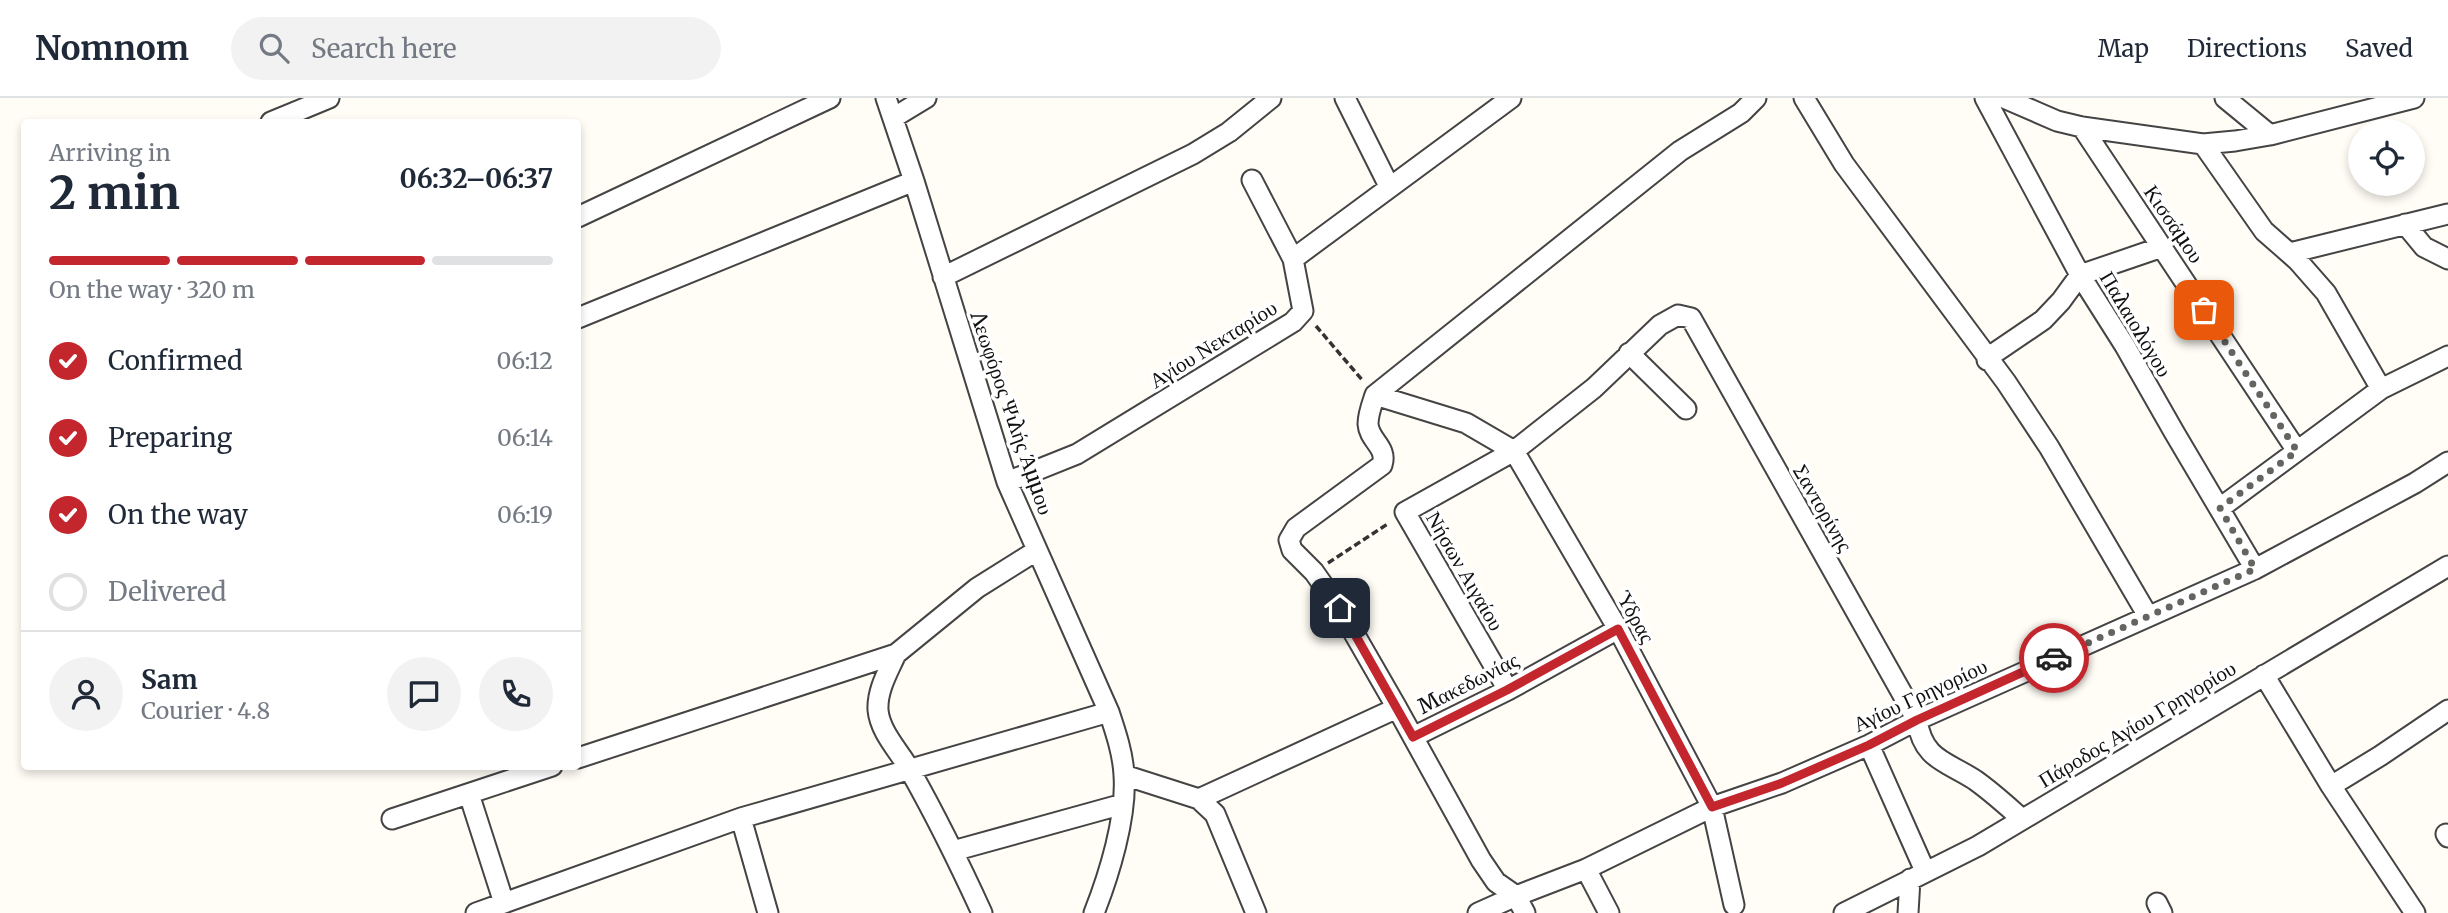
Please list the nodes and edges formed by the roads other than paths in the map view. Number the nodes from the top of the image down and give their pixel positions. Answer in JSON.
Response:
{"nodes":[{"id":1,"x":329,"y":98,"type":"edge"},
{"id":2,"x":830,"y":98,"type":"edge"},
{"id":3,"x":886,"y":98,"type":"edge"},
{"id":4,"x":926,"y":98,"type":"edge"},
{"id":5,"x":1271,"y":98,"type":"edge"},
{"id":6,"x":1345,"y":98,"type":"edge"},
{"id":7,"x":1511,"y":98,"type":"edge"},
{"id":8,"x":1756,"y":98,"type":"edge"},
{"id":9,"x":1804,"y":98,"type":"edge"},
{"id":10,"x":1985,"y":98,"type":"edge"},
{"id":11,"x":2004,"y":98,"type":"edge"},
{"id":12,"x":2225,"y":98,"type":"edge"},
{"id":13,"x":2414,"y":98,"type":"edge"},
{"id":14,"x":893,"y":118,"type":"junction"},
{"id":15,"x":278,"y":119,"type":"edge"},
{"id":16,"x":2082,"y":127,"type":"junction"},
{"id":17,"x":2270,"y":135,"type":"junction"},
{"id":18,"x":2203,"y":144,"type":"junction"},
{"id":19,"x":1252,"y":180,"type":"dead end"},
{"id":20,"x":914,"y":181,"type":"junction"},
{"id":21,"x":1389,"y":186,"type":"junction"},
{"id":22,"x":2448,"y":214,"type":"edge"},
{"id":23,"x":581,"y":216,"type":"edge"},
{"id":24,"x":2405,"y":224,"type":"junction"},
{"id":25,"x":2162,"y":247,"type":"junction"},
{"id":26,"x":2290,"y":253,"type":"junction"},
{"id":27,"x":1293,"y":259,"type":"junction"},
{"id":28,"x":2448,"y":259,"type":"edge"},
{"id":29,"x":2080,"y":275,"type":"junction"},
{"id":30,"x":943,"y":277,"type":"junction"},
{"id":31,"x":581,"y":317,"type":"edge"},
{"id":32,"x":1629,"y":353,"type":"junction"},
{"id":33,"x":2448,"y":356,"type":"edge"},
{"id":34,"x":1987,"y":360,"type":"junction"},
{"id":35,"x":2381,"y":389,"type":"junction"},
{"id":36,"x":1375,"y":396,"type":"junction"},
{"id":37,"x":1686,"y":409,"type":"dead end"},
{"id":38,"x":1514,"y":451,"type":"junction"},
{"id":39,"x":2297,"y":451,"type":"junction"},
{"id":40,"x":2448,"y":462,"type":"edge"},
{"id":41,"x":1007,"y":482,"type":"junction"},
{"id":42,"x":2220,"y":508,"type":"junction"},
{"id":43,"x":1036,"y":551,"type":"junction"},
{"id":44,"x":2448,"y":566,"type":"edge"},
{"id":45,"x":2255,"y":569,"type":"junction"},
{"id":46,"x":2148,"y":616,"type":"junction"},
{"id":47,"x":1618,"y":629,"type":"junction"},
{"id":48,"x":897,"y":654,"type":"junction"},
{"id":49,"x":2264,"y":675,"type":"junction"},
{"id":50,"x":1507,"y":690,"type":"junction"},
{"id":51,"x":1397,"y":708,"type":"junction"},
{"id":52,"x":2448,"y":710,"type":"edge"},
{"id":53,"x":1110,"y":712,"type":"junction"},
{"id":54,"x":1917,"y":720,"type":"junction"},
{"id":55,"x":1413,"y":737,"type":"junction"},
{"id":56,"x":1869,"y":745,"type":"junction"},
{"id":57,"x":581,"y":757,"type":"edge"},
{"id":58,"x":910,"y":769,"type":"junction"},
{"id":59,"x":540,"y":770,"type":"edge"},
{"id":60,"x":1124,"y":775,"type":"junction"},
{"id":61,"x":2331,"y":786,"type":"junction"},
{"id":62,"x":469,"y":794,"type":"junction"},
{"id":63,"x":1199,"y":799,"type":"junction"},
{"id":64,"x":1123,"y":804,"type":"junction"},
{"id":65,"x":1712,"y":807,"type":"junction"},
{"id":66,"x":741,"y":818,"type":"junction"},
{"id":67,"x":392,"y":819,"type":"dead end"},
{"id":68,"x":2022,"y":819,"type":"junction"},
{"id":69,"x":953,"y":851,"type":"junction"},
{"id":70,"x":1586,"y":869,"type":"junction"},
{"id":71,"x":1918,"y":875,"type":"junction"},
{"id":72,"x":1883,"y":893,"type":"junction"},
{"id":73,"x":504,"y":903,"type":"junction"},
{"id":74,"x":1520,"y":904,"type":"edge"},
{"id":75,"x":1734,"y":905,"type":"dead end"},
{"id":76,"x":476,"y":913,"type":"edge"},
{"id":77,"x":768,"y":913,"type":"edge"},
{"id":78,"x":982,"y":913,"type":"edge"},
{"id":79,"x":1094,"y":913,"type":"edge"},
{"id":80,"x":1256,"y":913,"type":"edge"},
{"id":81,"x":1478,"y":913,"type":"edge"},
{"id":82,"x":1609,"y":913,"type":"edge"},
{"id":83,"x":1844,"y":913,"type":"edge"},
{"id":84,"x":1895,"y":913,"type":"edge"},
{"id":85,"x":1908,"y":913,"type":"edge"},
{"id":86,"x":2415,"y":913,"type":"edge"}],
"edges":[{"from":1,"to":15,"type":"street"},
{"from":2,"to":23,"type":"street"},
{"from":3,"to":14,"type":"street","name":"Λεωφόρος Ψιλής Άμμου"},
{"from":4,"to":14,"type":"street"},
{"from":5,"to":30,"type":"street"},
{"from":6,"to":21,"type":"street"},
{"from":7,"to":21,"type":"street"},
{"from":8,"to":36,"type":"street"},
{"from":9,"to":34,"type":"street"},
{"from":10,"to":29,"type":"street","name":"Παλαιολόγου"},
{"from":11,"to":16,"type":"street"},
{"from":12,"to":17,"type":"street"},
{"from":13,"to":17,"type":"street"},
{"from":14,"to":20,"type":"street","name":"Λεωφόρος Ψιλής Άμμου"},
{"from":16,"to":18,"type":"street"},
{"from":16,"to":25,"type":"street","name":"Κισσάμου"},
{"from":17,"to":18,"type":"street"},
{"from":18,"to":26,"type":"street"},
{"from":19,"to":27,"type":"street","name":"Αγίου Νεκταρίου"},
{"from":20,"to":30,"type":"street","name":"Λεωφόρος Ψιλής Άμμου"},
{"from":20,"to":31,"type":"street"},
{"from":21,"to":27,"type":"street"},
{"from":22,"to":24,"type":"street"},
{"from":24,"to":26,"type":"street"},
{"from":24,"to":28,"type":"street"},
{"from":25,"to":29,"type":"street"},
{"from":25,"to":39,"type":"street","name":"Κισσάμου"},
{"from":26,"to":35,"type":"street"},
{"from":27,"to":41,"type":"street","name":"Αγίου Νεκταρίου"},
{"from":29,"to":34,"type":"street"},
{"from":29,"to":42,"type":"street","name":"Παλαιολόγου"},
{"from":30,"to":41,"type":"street","name":"Λεωφόρος Ψιλής Άμμου"},
{"from":32,"to":37,"type":"street"},
{"from":32,"to":38,"type":"street"},
{"from":32,"to":54,"type":"street","name":"Σαντορίνης"},
{"from":33,"to":35,"type":"street"},
{"from":34,"to":46,"type":"street"},
{"from":35,"to":39,"type":"street"},
{"from":36,"to":38,"type":"street"},
{"from":36,"to":51,"type":"street"},
{"from":38,"to":47,"type":"street","name":"Ύδρας"},
{"from":38,"to":50,"type":"street","name":"Νήσων Αιγαίου"},
{"from":39,"to":42,"type":"street"},
{"from":40,"to":45,"type":"street","name":"Αγίου Γρηγορίου"},
{"from":41,"to":43,"type":"street","name":"Λεωφόρος Ψιλής Άμμου"},
{"from":42,"to":45,"type":"street","name":"Παλαιολόγου"},
{"from":43,"to":48,"type":"street"},
{"from":43,"to":53,"type":"street","name":"Λεωφόρος Ψιλής Άμμου"},
{"from":44,"to":49,"type":"street","name":"Πάροδος Αγίου Γρηγορίου"},
{"from":45,"to":46,"type":"street","name":"Αγίου Γρηγορίου"},
{"from":46,"to":54,"type":"street","name":"Αγίου Γρηγορίου"},
{"from":47,"to":50,"type":"street","name":"Μακεδωνίας"},
{"from":47,"to":65,"type":"street","name":"Ύδρας"},
{"from":48,"to":57,"type":"street"},
{"from":48,"to":58,"type":"street"},
{"from":49,"to":61,"type":"street"},
{"from":49,"to":68,"type":"street","name":"Πάροδος Αγίου Γρηγορίου"},
{"from":50,"to":55,"type":"street","name":"Μακεδωνίας"},
{"from":51,"to":55,"type":"street","name":"Μακεδωνίας"},
{"from":51,"to":63,"type":"street","name":"Μακεδωνίας"},
{"from":52,"to":61,"type":"street"},
{"from":53,"to":58,"type":"street"},
{"from":53,"to":60,"type":"street","name":"Λεωφόρος Ψιλής Άμμου"},
{"from":54,"to":56,"type":"street","name":"Αγίου Γρηγορίου"},
{"from":54,"to":68,"type":"street","name":"Σαντορίνης"},
{"from":55,"to":74,"type":"street"},
{"from":56,"to":65,"type":"street","name":"Αγίου Γρηγορίου"},
{"from":56,"to":71,"type":"street"},
{"from":58,"to":66,"type":"street"},
{"from":58,"to":69,"type":"street"},
{"from":59,"to":62,"type":"street"},
{"from":60,"to":63,"type":"street"},
{"from":60,"to":64,"type":"street","name":"Λεωφόρος Ψιλής Άμμου"},
{"from":61,"to":86,"type":"street"},
{"from":62,"to":67,"type":"street"},
{"from":62,"to":73,"type":"street"},
{"from":63,"to":80,"type":"street"},
{"from":64,"to":69,"type":"street"},
{"from":64,"to":79,"type":"street","name":"Λεωφόρος Ψιλής Άμμου"},
{"from":65,"to":70,"type":"street","name":"Αγίου Γρηγορίου"},
{"from":65,"to":75,"type":"street","name":"Ύδρας"},
{"from":66,"to":73,"type":"street"},
{"from":66,"to":77,"type":"street"},
{"from":68,"to":71,"type":"street","name":"Πάροδος Αγίου Γρηγορίου"},
{"from":69,"to":78,"type":"street"},
{"from":70,"to":74,"type":"street","name":"Αγίου Γρηγορίου"},
{"from":70,"to":82,"type":"street"},
{"from":71,"to":72,"type":"street","name":"Πάροδος Αγίου Γρηγορίου"},
{"from":71,"to":85,"type":"street"},
{"from":72,"to":83,"type":"street","name":"Πάροδος Αγίου Γρηγορίου"},
{"from":72,"to":84,"type":"street"},
{"from":73,"to":76,"type":"street"},
{"from":74,"to":81,"type":"street","name":"Αγίου Γρηγορίου"}]}
